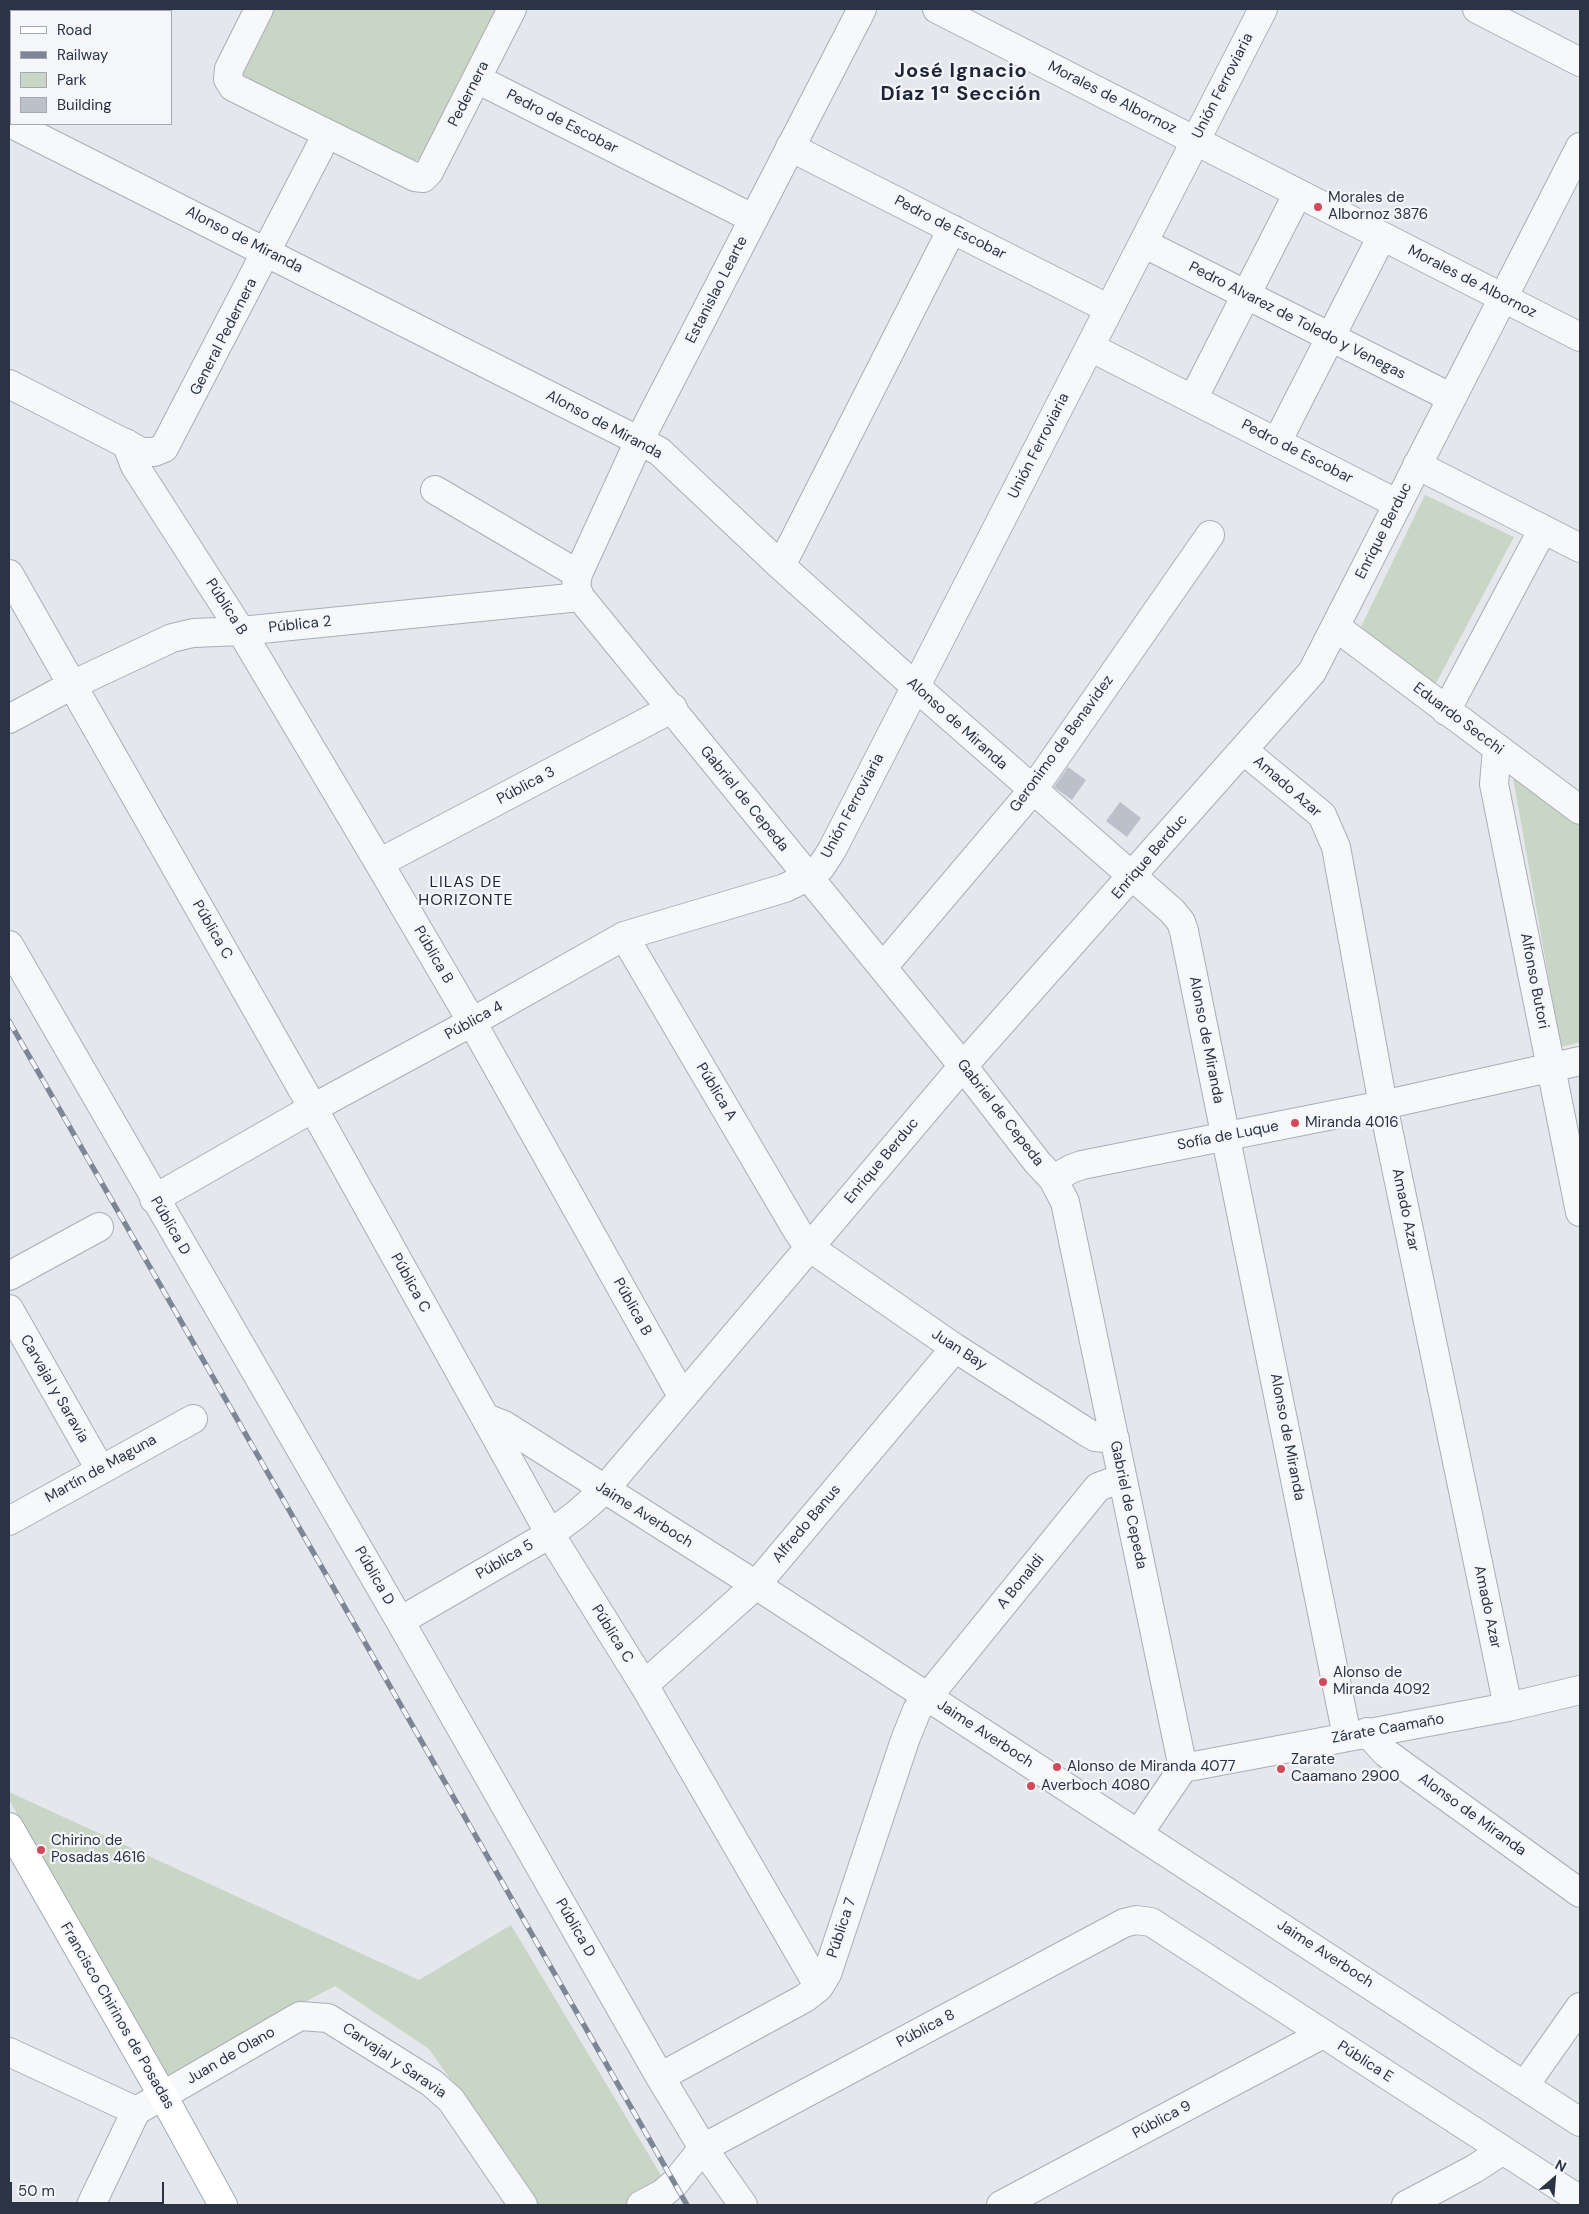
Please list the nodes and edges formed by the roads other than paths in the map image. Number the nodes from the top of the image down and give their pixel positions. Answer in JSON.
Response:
{"nodes":[{"id":1,"x":259,"y":9,"type":"edge"},
{"id":2,"x":512,"y":9,"type":"edge"},
{"id":3,"x":862,"y":9,"type":"edge"},
{"id":4,"x":937,"y":9,"type":"edge"},
{"id":5,"x":1263,"y":9,"type":"edge"},
{"id":6,"x":1477,"y":9,"type":"edge"},
{"id":7,"x":1580,"y":62,"type":"edge"},
{"id":8,"x":477,"y":79,"type":"junction"},
{"id":9,"x":15,"y":125,"type":"edge"},
{"id":10,"x":327,"y":134,"type":"junction"},
{"id":11,"x":1195,"y":141,"type":"junction"},
{"id":12,"x":1580,"y":147,"type":"edge"},
{"id":13,"x":790,"y":148,"type":"junction"},
{"id":14,"x":1298,"y":193,"type":"junction"},
{"id":15,"x":754,"y":219,"type":"junction"},
{"id":16,"x":952,"y":229,"type":"junction"},
{"id":17,"x":1382,"y":236,"type":"junction"},
{"id":18,"x":1143,"y":243,"type":"junction"},
{"id":19,"x":268,"y":251,"type":"junction"},
{"id":20,"x":1246,"y":295,"type":"junction"},
{"id":21,"x":1503,"y":298,"type":"junction"},
{"id":22,"x":1109,"y":309,"type":"junction"},
{"id":23,"x":1580,"y":337,"type":"edge"},
{"id":24,"x":1330,"y":338,"type":"junction"},
{"id":25,"x":1090,"y":347,"type":"junction"},
{"id":26,"x":9,"y":384,"type":"edge"},
{"id":27,"x":1452,"y":398,"type":"junction"},
{"id":28,"x":1192,"y":399,"type":"junction"},
{"id":29,"x":640,"y":441,"type":"junction"},
{"id":30,"x":1277,"y":442,"type":"junction"},
{"id":31,"x":126,"y":444,"type":"junction"},
{"id":32,"x":1417,"y":465,"type":"junction"},
{"id":33,"x":435,"y":490,"type":"dead end"},
{"id":34,"x":1398,"y":504,"type":"junction"},
{"id":35,"x":1543,"y":529,"type":"junction"},
{"id":36,"x":1210,"y":535,"type":"dead end"},
{"id":37,"x":1580,"y":548,"type":"edge"},
{"id":38,"x":780,"y":566,"type":"junction"},
{"id":39,"x":9,"y":574,"type":"edge"},
{"id":40,"x":579,"y":586,"type":"junction"},
{"id":41,"x":1336,"y":627,"type":"junction"},
{"id":42,"x":241,"y":631,"type":"junction"},
{"id":43,"x":72,"y":685,"type":"junction"},
{"id":44,"x":916,"y":687,"type":"junction"},
{"id":45,"x":672,"y":708,"type":"junction"},
{"id":46,"x":1446,"y":711,"type":"junction"},
{"id":47,"x":9,"y":719,"type":"edge"},
{"id":48,"x":1497,"y":749,"type":"junction"},
{"id":49,"x":1243,"y":750,"type":"junction"},
{"id":50,"x":1032,"y":790,"type":"junction"},
{"id":51,"x":1580,"y":810,"type":"edge"},
{"id":52,"x":379,"y":863,"type":"junction"},
{"id":53,"x":1133,"y":876,"type":"junction"},
{"id":54,"x":807,"y":877,"type":"junction"},
{"id":55,"x":624,"y":936,"type":"junction"},
{"id":56,"x":9,"y":945,"type":"edge"},
{"id":57,"x":883,"y":967,"type":"junction"},
{"id":58,"x":472,"y":1022,"type":"junction"},
{"id":59,"x":1580,"y":1061,"type":"edge"},
{"id":60,"x":963,"y":1066,"type":"junction"},
{"id":61,"x":1551,"y":1067,"type":"junction"},
{"id":62,"x":1383,"y":1104,"type":"junction"},
{"id":63,"x":313,"y":1108,"type":"junction"},
{"id":64,"x":1226,"y":1136,"type":"junction"},
{"id":65,"x":1054,"y":1179,"type":"junction"},
{"id":66,"x":154,"y":1199,"type":"junction"},
{"id":67,"x":1580,"y":1212,"type":"edge"},
{"id":68,"x":99,"y":1227,"type":"dead end"},
{"id":69,"x":809,"y":1247,"type":"junction"},
{"id":70,"x":9,"y":1276,"type":"edge"},
{"id":71,"x":9,"y":1309,"type":"edge"},
{"id":72,"x":955,"y":1348,"type":"junction"},
{"id":73,"x":682,"y":1396,"type":"junction"},
{"id":74,"x":486,"y":1418,"type":"junction"},
{"id":75,"x":194,"y":1419,"type":"dead end"},
{"id":76,"x":1115,"y":1439,"type":"junction"},
{"id":77,"x":100,"y":1469,"type":"junction"},
{"id":78,"x":1122,"y":1478,"type":"junction"},
{"id":79,"x":604,"y":1490,"type":"junction"},
{"id":80,"x":9,"y":1520,"type":"edge"},
{"id":81,"x":550,"y":1534,"type":"junction"},
{"id":82,"x":756,"y":1584,"type":"junction"},
{"id":83,"x":400,"y":1621,"type":"junction"},
{"id":84,"x":644,"y":1685,"type":"junction"},
{"id":85,"x":1580,"y":1690,"type":"edge"},
{"id":86,"x":928,"y":1697,"type":"junction"},
{"id":87,"x":1508,"y":1707,"type":"junction"},
{"id":88,"x":1357,"y":1734,"type":"junction"},
{"id":89,"x":1182,"y":1768,"type":"junction"},
{"id":90,"x":9,"y":1827,"type":"edge"},
{"id":91,"x":1139,"y":1833,"type":"junction"},
{"id":92,"x":1580,"y":1893,"type":"edge"},
{"id":93,"x":1152,"y":1922,"type":"joint"},
{"id":94,"x":819,"y":1987,"type":"junction"},
{"id":95,"x":1580,"y":2007,"type":"edge"},
{"id":96,"x":300,"y":2016,"type":"joint"},
{"id":97,"x":1323,"y":2034,"type":"junction"},
{"id":98,"x":9,"y":2052,"type":"edge"},
{"id":99,"x":660,"y":2077,"type":"junction"},
{"id":100,"x":1525,"y":2085,"type":"junction"},
{"id":101,"x":163,"y":2096,"type":"junction"},
{"id":102,"x":136,"y":2111,"type":"junction"},
{"id":103,"x":1580,"y":2122,"type":"edge"},
{"id":104,"x":703,"y":2148,"type":"junction"},
{"id":105,"x":1502,"y":2151,"type":"junction"},
{"id":106,"x":1580,"y":2200,"type":"edge"},
{"id":107,"x":91,"y":2205,"type":"edge"},
{"id":108,"x":223,"y":2205,"type":"edge"},
{"id":109,"x":523,"y":2205,"type":"edge"},
{"id":110,"x":641,"y":2205,"type":"edge"},
{"id":111,"x":743,"y":2205,"type":"edge"},
{"id":112,"x":1001,"y":2205,"type":"edge"},
{"id":113,"x":1406,"y":2205,"type":"edge"}],
"edges":[{"from":1,"to":10,"type":"street"},
{"from":2,"to":8,"type":"street","name":"Pedernera"},
{"from":3,"to":13,"type":"street","name":"Estanislao Learte"},
{"from":4,"to":11,"type":"street","name":"Morales de Albornoz"},
{"from":5,"to":11,"type":"street","name":"Unión Ferroviaria"},
{"from":6,"to":7,"type":"street"},
{"from":8,"to":10,"type":"street","name":"Pedernera"},
{"from":8,"to":15,"type":"street","name":"Pedro de Escobar"},
{"from":9,"to":19,"type":"street","name":"Alonso de Miranda"},
{"from":10,"to":19,"type":"street","name":"General Pedernera"},
{"from":11,"to":14,"type":"street","name":"Morales de Albornoz"},
{"from":11,"to":18,"type":"street","name":"Unión Ferroviaria"},
{"from":12,"to":21,"type":"street","name":"Enrique Berduc"},
{"from":13,"to":15,"type":"street","name":"Estanislao Learte"},
{"from":13,"to":16,"type":"street","name":"Pedro de Escobar"},
{"from":14,"to":17,"type":"street","name":"Morales de Albornoz"},
{"from":14,"to":20,"type":"street"},
{"from":15,"to":29,"type":"street","name":"Estanislao Learte"},
{"from":16,"to":22,"type":"street","name":"Pedro de Escobar"},
{"from":16,"to":38,"type":"street"},
{"from":17,"to":21,"type":"street","name":"Morales de Albornoz"},
{"from":17,"to":24,"type":"street"},
{"from":18,"to":20,"type":"street","name":"Pedro Alvarez de Toledo y Venegas"},
{"from":18,"to":22,"type":"street","name":"Unión Ferroviaria"},
{"from":19,"to":29,"type":"street","name":"Alonso de Miranda"},
{"from":19,"to":31,"type":"street","name":"General Pedernera"},
{"from":20,"to":24,"type":"street","name":"Pedro Alvarez de Toledo y Venegas"},
{"from":20,"to":28,"type":"street"},
{"from":21,"to":23,"type":"street","name":"Morales de Albornoz"},
{"from":21,"to":27,"type":"street","name":"Enrique Berduc"},
{"from":22,"to":25,"type":"street","name":"Unión Ferroviaria"},
{"from":24,"to":27,"type":"street","name":"Pedro Alvarez de Toledo y Venegas"},
{"from":24,"to":30,"type":"street"},
{"from":25,"to":28,"type":"street","name":"Pedro de Escobar"},
{"from":25,"to":44,"type":"street","name":"Unión Ferroviaria"},
{"from":26,"to":31,"type":"street"},
{"from":27,"to":32,"type":"street","name":"Enrique Berduc"},
{"from":28,"to":30,"type":"street","name":"Pedro de Escobar"},
{"from":29,"to":38,"type":"street","name":"Alonso de Miranda"},
{"from":29,"to":40,"type":"street","name":"Estanislao Learte"},
{"from":30,"to":34,"type":"street","name":"Pedro de Escobar"},
{"from":31,"to":42,"type":"street","name":"Pública B"},
{"from":32,"to":34,"type":"street","name":"Enrique Berduc"},
{"from":32,"to":35,"type":"street"},
{"from":33,"to":40,"type":"street","name":"Gabriel de Cepeda"},
{"from":34,"to":41,"type":"street","name":"Enrique Berduc"},
{"from":35,"to":37,"type":"street"},
{"from":35,"to":46,"type":"street"},
{"from":36,"to":50,"type":"street","name":"Geronimo de Benavidez"},
{"from":38,"to":44,"type":"street","name":"Alonso de Miranda"},
{"from":39,"to":43,"type":"street","name":"Pública C"},
{"from":40,"to":42,"type":"street","name":"Pública 2"},
{"from":40,"to":45,"type":"street","name":"Gabriel de Cepeda"},
{"from":41,"to":46,"type":"street","name":"Eduardo Secchi"},
{"from":41,"to":49,"type":"street","name":"Enrique Berduc"},
{"from":42,"to":43,"type":"street","name":"Pública 2"},
{"from":42,"to":52,"type":"street","name":"Pública B"},
{"from":43,"to":47,"type":"street","name":"Pública 2"},
{"from":43,"to":63,"type":"street","name":"Pública C"},
{"from":44,"to":50,"type":"street","name":"Alonso de Miranda"},
{"from":44,"to":54,"type":"street","name":"Unión Ferroviaria"},
{"from":45,"to":52,"type":"street","name":"Pública 3"},
{"from":45,"to":54,"type":"street","name":"Gabriel de Cepeda"},
{"from":46,"to":48,"type":"street","name":"Eduardo Secchi"},
{"from":48,"to":51,"type":"street","name":"Eduardo Secchi"},
{"from":48,"to":61,"type":"street","name":"Alfonso Butori"},
{"from":49,"to":53,"type":"street","name":"Enrique Berduc"},
{"from":49,"to":62,"type":"street","name":"Amado Azar"},
{"from":50,"to":53,"type":"street","name":"Alonso de Miranda"},
{"from":50,"to":57,"type":"street","name":"Geronimo de Benavidez"},
{"from":52,"to":58,"type":"street","name":"Pública B"},
{"from":53,"to":60,"type":"street","name":"Enrique Berduc"},
{"from":53,"to":64,"type":"street","name":"Alonso de Miranda"},
{"from":54,"to":55,"type":"street","name":"Pública 4"},
{"from":54,"to":57,"type":"street","name":"Gabriel de Cepeda"},
{"from":55,"to":58,"type":"street","name":"Pública 4"},
{"from":55,"to":69,"type":"street","name":"Pública A"},
{"from":56,"to":66,"type":"street","name":"Pública D"},
{"from":57,"to":60,"type":"street","name":"Gabriel de Cepeda"},
{"from":58,"to":63,"type":"street","name":"Pública 4"},
{"from":58,"to":73,"type":"street","name":"Pública B"},
{"from":59,"to":61,"type":"street","name":"Sofía de Luque"},
{"from":60,"to":65,"type":"street","name":"Gabriel de Cepeda"},
{"from":60,"to":69,"type":"street","name":"Enrique Berduc"},
{"from":61,"to":62,"type":"street","name":"Sofía de Luque"},
{"from":61,"to":67,"type":"street","name":"Alfonso Butori"},
{"from":62,"to":64,"type":"street","name":"Sofía de Luque"},
{"from":62,"to":87,"type":"street","name":"Amado Azar"},
{"from":63,"to":66,"type":"street","name":"Pública 4"},
{"from":63,"to":74,"type":"street","name":"Pública C"},
{"from":64,"to":65,"type":"street","name":"Sofía de Luque"},
{"from":64,"to":88,"type":"street","name":"Alonso de Miranda"},
{"from":65,"to":76,"type":"street","name":"Gabriel de Cepeda"},
{"from":66,"to":83,"type":"street","name":"Pública D"},
{"from":68,"to":70,"type":"street"},
{"from":69,"to":72,"type":"street","name":"Juan Bay"},
{"from":69,"to":73,"type":"street","name":"Enrique Berduc"},
{"from":71,"to":77,"type":"street","name":"Carvajal y Saravia"},
{"from":72,"to":76,"type":"street","name":"Juan Bay"},
{"from":72,"to":82,"type":"street","name":"Alfredo Banus"},
{"from":73,"to":79,"type":"street","name":"Enrique Berduc"},
{"from":74,"to":79,"type":"street","name":"Jaime Averboch"},
{"from":74,"to":81,"type":"street","name":"Pública C"},
{"from":75,"to":77,"type":"street","name":"Martín de Maguna"},
{"from":76,"to":78,"type":"street","name":"Gabriel de Cepeda"},
{"from":77,"to":80,"type":"street","name":"Martín de Maguna"},
{"from":78,"to":86,"type":"street","name":"A Bonaldi"},
{"from":78,"to":89,"type":"street","name":"Gabriel de Cepeda"},
{"from":79,"to":81,"type":"street","name":"Pública 5"},
{"from":79,"to":82,"type":"street","name":"Jaime Averboch"},
{"from":81,"to":83,"type":"street","name":"Pública 5"},
{"from":81,"to":84,"type":"street","name":"Pública C"},
{"from":82,"to":84,"type":"street","name":"Alfredo Banus"},
{"from":82,"to":86,"type":"street","name":"Jaime Averboch"},
{"from":83,"to":99,"type":"street","name":"Pública D"},
{"from":84,"to":94,"type":"street","name":"Pública C"},
{"from":85,"to":87,"type":"street","name":"Zárate Caamaño"},
{"from":86,"to":91,"type":"street","name":"Jaime Averboch"},
{"from":86,"to":94,"type":"street","name":"Pública 7"},
{"from":87,"to":88,"type":"street","name":"Zárate Caamaño"},
{"from":88,"to":89,"type":"street","name":"Zárate Caamaño"},
{"from":88,"to":92,"type":"street","name":"Alonso de Miranda"},
{"from":89,"to":91,"type":"street"},
{"from":90,"to":101,"type":"main road","name":"Francisco Chirinos de Posadas"},
{"from":91,"to":100,"type":"street","name":"Jaime Averboch"},
{"from":93,"to":97,"type":"street","name":"Pública E"},
{"from":93,"to":104,"type":"street","name":"Pública 8"},
{"from":94,"to":99,"type":"street","name":"Pública 7"},
{"from":95,"to":100,"type":"street"},
{"from":96,"to":101,"type":"street","name":"Juan de Olano"},
{"from":96,"to":109,"type":"street","name":"Carvajal y Saravia"},
{"from":97,"to":105,"type":"street","name":"Pública E"},
{"from":97,"to":112,"type":"street","name":"Pública 9"},
{"from":98,"to":102,"type":"street"},
{"from":99,"to":104,"type":"street","name":"Pública D"},
{"from":100,"to":103,"type":"street","name":"Jaime Averboch"},
{"from":101,"to":102,"type":"street","name":"Juan de Olano"},
{"from":101,"to":108,"type":"main road","name":"Francisco Chirinos de Posadas"},
{"from":102,"to":107,"type":"street"},
{"from":104,"to":110,"type":"street"},
{"from":104,"to":111,"type":"street","name":"Pública D"},
{"from":105,"to":106,"type":"street","name":"Pública E"},
{"from":105,"to":113,"type":"street"}]}
